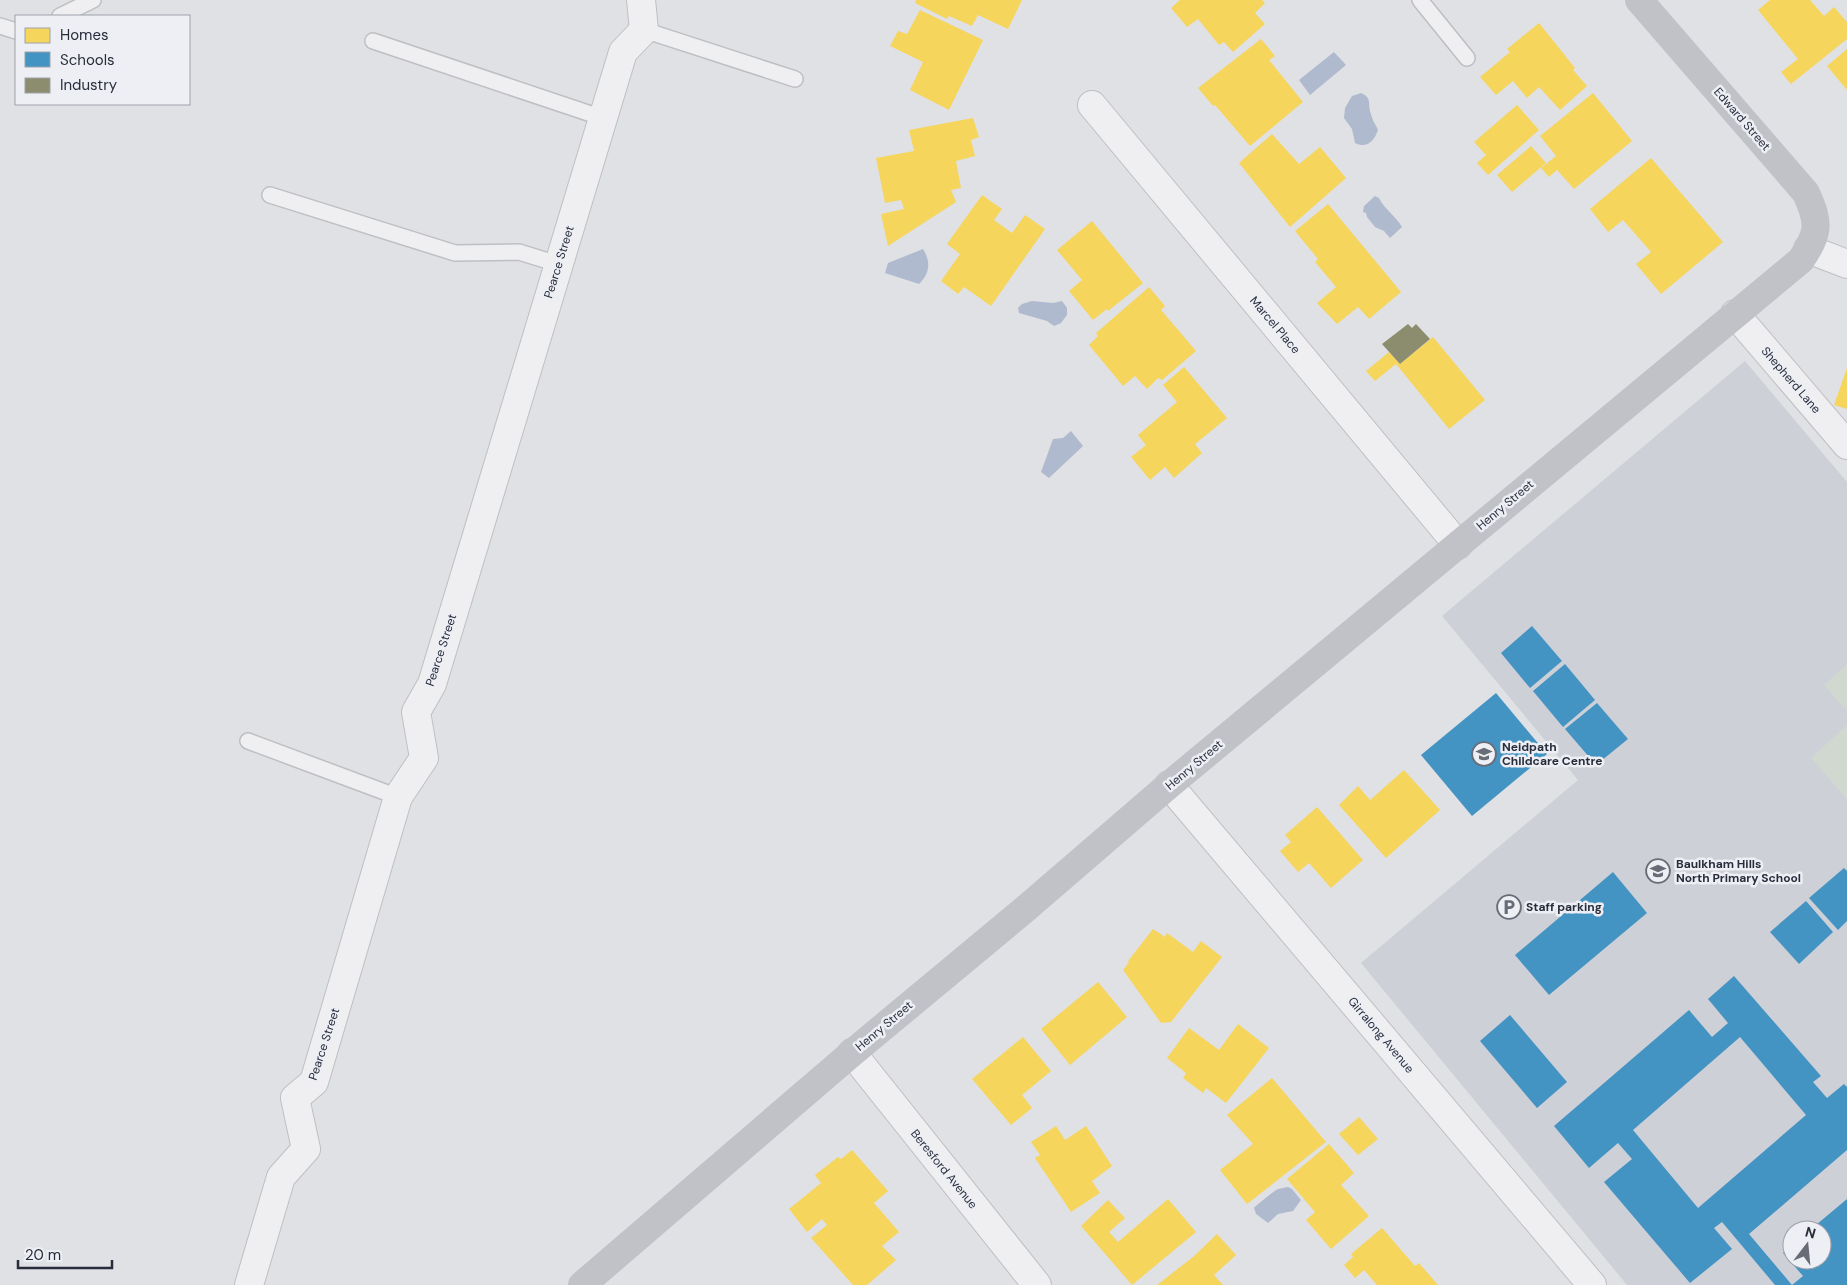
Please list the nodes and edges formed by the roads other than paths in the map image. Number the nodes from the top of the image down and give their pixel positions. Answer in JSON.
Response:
{"nodes":[{"id":1,"x":93,"y":0,"type":"edge"},
{"id":2,"x":641,"y":0,"type":"edge"},
{"id":3,"x":1420,"y":0,"type":"edge"},
{"id":4,"x":1639,"y":0,"type":"edge"},
{"id":5,"x":62,"y":15,"type":"edge"},
{"id":6,"x":0,"y":26,"type":"edge"},
{"id":7,"x":644,"y":30,"type":"junction"},
{"id":8,"x":15,"y":32,"type":"edge"},
{"id":9,"x":373,"y":41,"type":"dead end"},
{"id":10,"x":1467,"y":58,"type":"dead end"},
{"id":11,"x":796,"y":78,"type":"dead end"},
{"id":12,"x":1092,"y":105,"type":"dead end"},
{"id":13,"x":603,"y":118,"type":"junction"},
{"id":14,"x":270,"y":195,"type":"dead end"},
{"id":15,"x":1808,"y":248,"type":"junction"},
{"id":16,"x":558,"y":264,"type":"junction"},
{"id":17,"x":1847,"y":264,"type":"edge"},
{"id":18,"x":1734,"y":314,"type":"junction"},
{"id":19,"x":1847,"y":445,"type":"edge"},
{"id":20,"x":1458,"y":545,"type":"junction"},
{"id":21,"x":248,"y":741,"type":"dead end"},
{"id":22,"x":1169,"y":785,"type":"junction"},
{"id":23,"x":398,"y":797,"type":"junction"},
{"id":24,"x":852,"y":1053,"type":"junction"},
{"id":25,"x":249,"y":1285,"type":"edge"},
{"id":26,"x":582,"y":1285,"type":"edge"},
{"id":27,"x":1037,"y":1285,"type":"edge"},
{"id":28,"x":1592,"y":1285,"type":"edge"}],
"edges":[{"from":1,"to":5,"type":"lane"},
{"from":2,"to":7,"type":"street"},
{"from":3,"to":10,"type":"lane"},
{"from":4,"to":15,"type":"street","name":"Edward Street"},
{"from":6,"to":8,"type":"lane"},
{"from":7,"to":11,"type":"lane"},
{"from":7,"to":13,"type":"street","name":"Pearce Street"},
{"from":9,"to":13,"type":"lane"},
{"from":12,"to":20,"type":"street","name":"Marcel Place"},
{"from":13,"to":16,"type":"street","name":"Pearce Street"},
{"from":14,"to":16,"type":"lane"},
{"from":15,"to":17,"type":"street"},
{"from":15,"to":18,"type":"street","name":"Henry Street"},
{"from":16,"to":23,"type":"street","name":"Pearce Street"},
{"from":18,"to":19,"type":"street","name":"Shepherd Lane"},
{"from":18,"to":20,"type":"street","name":"Henry Street"},
{"from":20,"to":22,"type":"street","name":"Henry Street"},
{"from":21,"to":23,"type":"lane"},
{"from":22,"to":24,"type":"street","name":"Henry Street"},
{"from":22,"to":28,"type":"street","name":"Girralong Avenue"},
{"from":23,"to":25,"type":"street","name":"Pearce Street"},
{"from":24,"to":26,"type":"street","name":"Henry Street"},
{"from":24,"to":27,"type":"street","name":"Beresford Avenue"}]}
